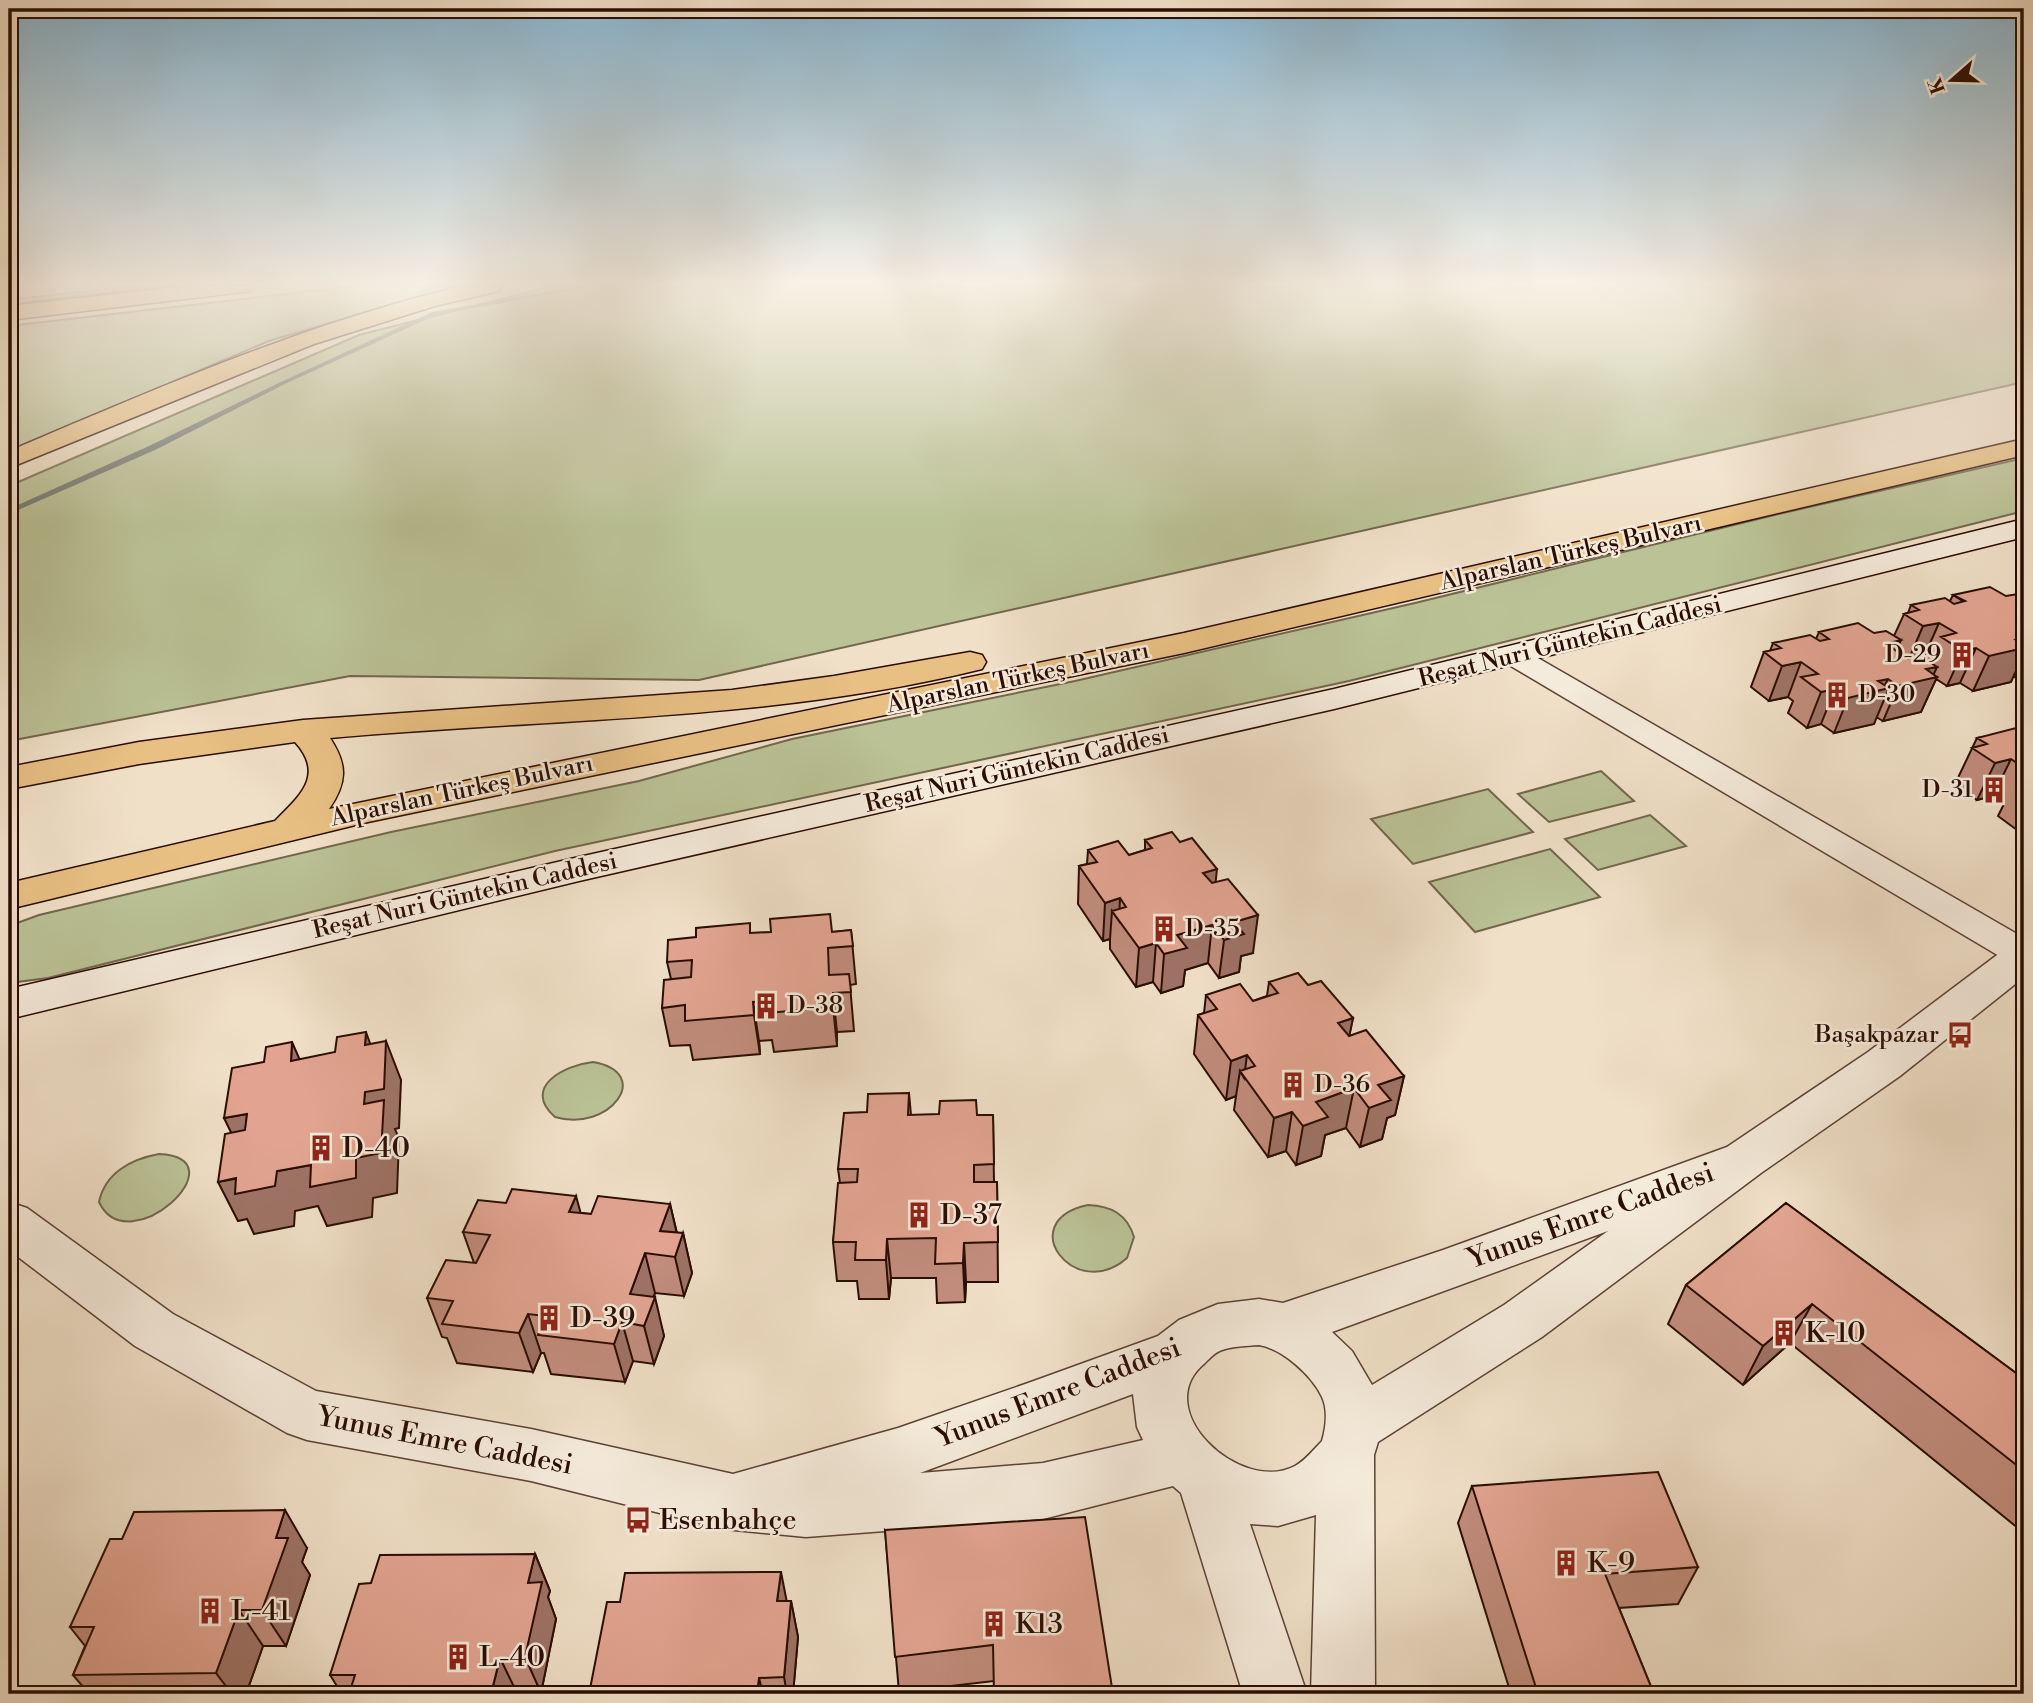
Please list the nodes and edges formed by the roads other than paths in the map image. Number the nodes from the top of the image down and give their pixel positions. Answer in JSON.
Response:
{"nodes":[{"id":1,"x":238,"y":365,"type":"edge"},
{"id":2,"x":2024,"y":426,"type":"edge"},
{"id":3,"x":2024,"y":447,"type":"edge"},
{"id":4,"x":9,"y":460,"type":"edge"},
{"id":5,"x":2024,"y":528,"type":"edge"},
{"id":6,"x":1514,"y":656,"type":"junction"},
{"id":7,"x":303,"y":730,"type":"junction"},
{"id":8,"x":9,"y":778,"type":"edge"},
{"id":9,"x":289,"y":828,"type":"junction"},
{"id":10,"x":10,"y":896,"type":"edge"},
{"id":11,"x":2024,"y":955,"type":"edge"},
{"id":12,"x":9,"y":1004,"type":"edge"},
{"id":13,"x":1744,"y":1160,"type":"junction"},
{"id":14,"x":9,"y":1222,"type":"edge"},
{"id":15,"x":1283,"y":1326,"type":"junction"},
{"id":16,"x":1177,"y":1353,"type":"junction"},
{"id":17,"x":1350,"y":1441,"type":"junction"},
{"id":18,"x":1193,"y":1468,"type":"junction"},
{"id":19,"x":724,"y":1501,"type":"junction"},
{"id":20,"x":1275,"y":1694,"type":"edge"},
{"id":21,"x":1343,"y":1694,"type":"edge"}],
"edges":[{"from":1,"to":4,"type":"main road"},
{"from":2,"to":7,"type":"main road","name":"Alparslan Türkeş Bulvarı"},
{"from":3,"to":9,"type":"main road","name":"Alparslan Türkeş Bulvarı"},
{"from":5,"to":6,"type":"street","name":"Reşat Nuri Güntekin Caddesi"},
{"from":6,"to":11,"type":"street"},
{"from":6,"to":12,"type":"street","name":"Reşat Nuri Güntekin Caddesi"},
{"from":7,"to":8,"type":"main road","name":"Alparslan Türkeş Bulvarı"},
{"from":7,"to":9,"type":"main road"},
{"from":9,"to":10,"type":"main road","name":"Alparslan Türkeş Bulvarı"},
{"from":11,"to":13,"type":"street","name":"Yunus Emre Caddesi"},
{"from":13,"to":15,"type":"street","name":"Yunus Emre Caddesi"},
{"from":13,"to":17,"type":"street","name":"Yunus Emre Caddesi"},
{"from":14,"to":19,"type":"street","name":"Yunus Emre Caddesi"},
{"from":15,"to":16,"type":"street","name":"Yunus Emre Caddesi"},
{"from":15,"to":17,"type":"street"},
{"from":16,"to":18,"type":"street"},
{"from":16,"to":19,"type":"street","name":"Yunus Emre Caddesi"},
{"from":17,"to":18,"type":"street","name":"Yunus Emre Caddesi"},
{"from":17,"to":21,"type":"street"},
{"from":18,"to":19,"type":"street","name":"Yunus Emre Caddesi"},
{"from":18,"to":20,"type":"street"}]}
